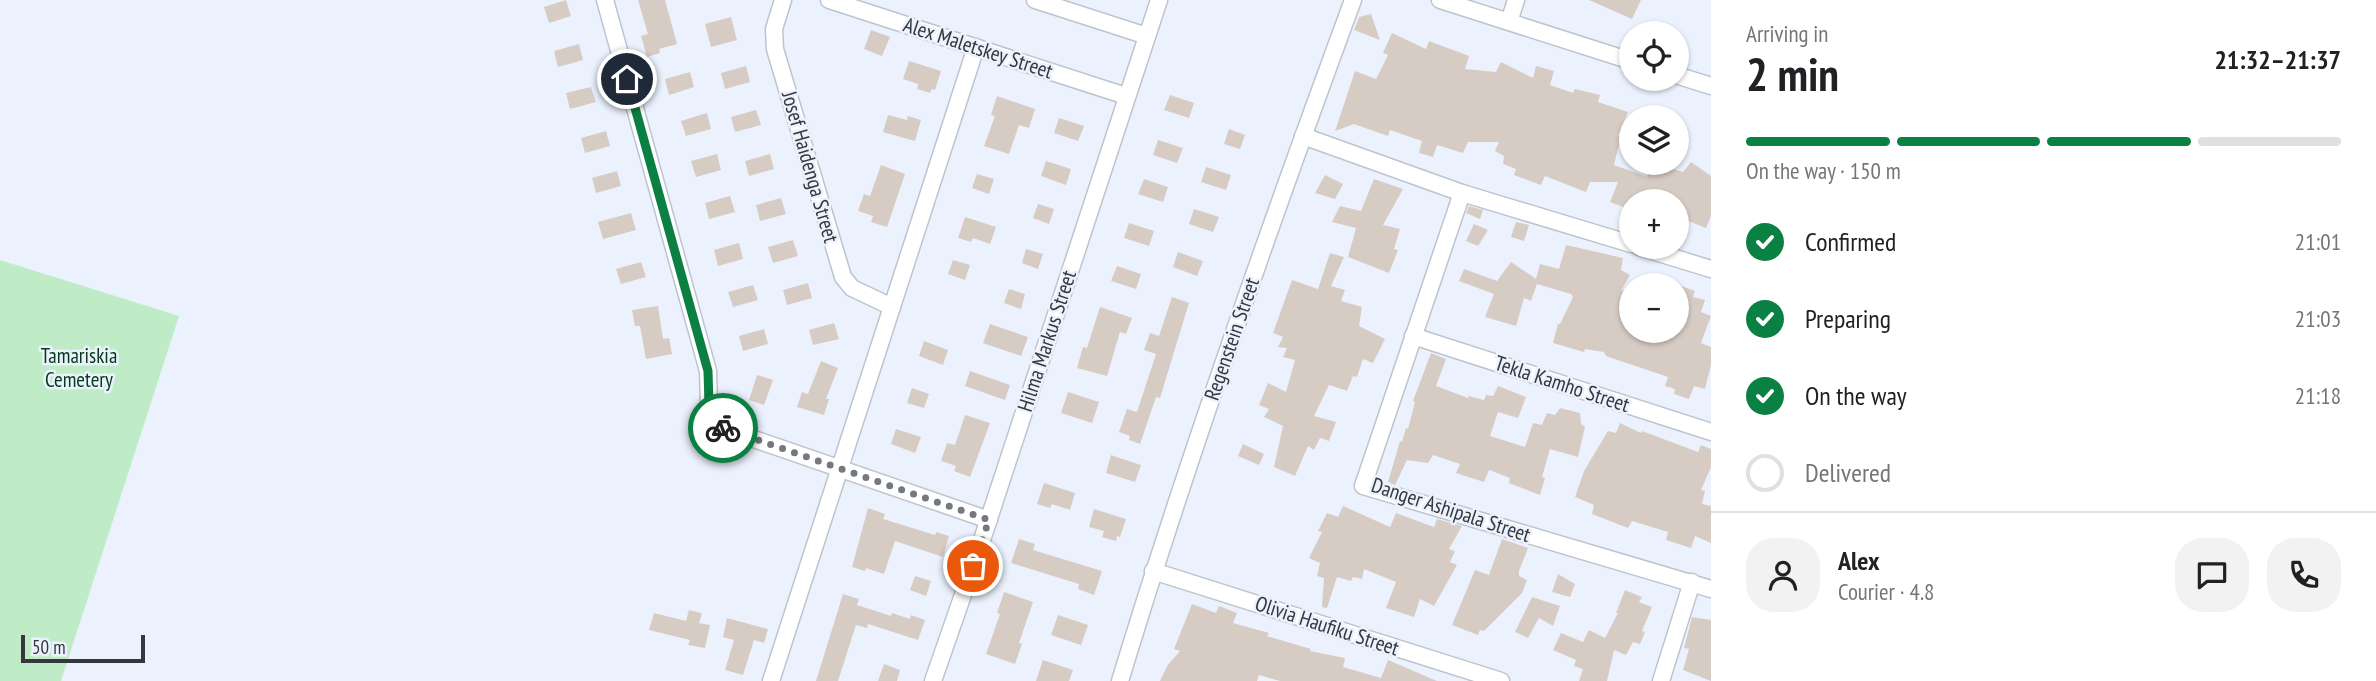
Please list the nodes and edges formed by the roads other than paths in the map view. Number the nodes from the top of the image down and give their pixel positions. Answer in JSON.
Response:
{"nodes":[{"id":1,"x":605,"y":0,"type":"edge"},
{"id":2,"x":783,"y":0,"type":"edge"},
{"id":3,"x":830,"y":0,"type":"edge"},
{"id":4,"x":1035,"y":0,"type":"edge"},
{"id":5,"x":1159,"y":0,"type":"edge"},
{"id":6,"x":1353,"y":0,"type":"edge"},
{"id":7,"x":1440,"y":0,"type":"edge"},
{"id":8,"x":1516,"y":0,"type":"edge"},
{"id":9,"x":1509,"y":22,"type":"junction"},
{"id":10,"x":1147,"y":36,"type":"junction"},
{"id":11,"x":976,"y":47,"type":"junction"},
{"id":12,"x":1619,"y":57,"type":"edge"},
{"id":13,"x":1689,"y":79,"type":"edge"},
{"id":14,"x":1711,"y":86,"type":"edge"},
{"id":15,"x":1126,"y":96,"type":"junction"},
{"id":16,"x":1303,"y":136,"type":"junction"},
{"id":17,"x":1462,"y":193,"type":"junction"},
{"id":18,"x":1619,"y":240,"type":"edge"},
{"id":19,"x":1678,"y":259,"type":"edge"},
{"id":20,"x":1711,"y":269,"type":"edge"},
{"id":21,"x":892,"y":307,"type":"junction"},
{"id":22,"x":1413,"y":336,"type":"junction"},
{"id":23,"x":1711,"y":432,"type":"edge"},
{"id":24,"x":840,"y":469,"type":"junction"},
{"id":25,"x":989,"y":520,"type":"junction"},
{"id":26,"x":1153,"y":571,"type":"junction"},
{"id":27,"x":1692,"y":582,"type":"junction"},
{"id":28,"x":1711,"y":589,"type":"edge"},
{"id":29,"x":1493,"y":680,"type":"edge"},
{"id":30,"x":771,"y":681,"type":"edge"},
{"id":31,"x":933,"y":681,"type":"edge"},
{"id":32,"x":1120,"y":681,"type":"edge"},
{"id":33,"x":1661,"y":681,"type":"edge"}],
"edges":[{"from":1,"to":24,"type":"street"},
{"from":2,"to":21,"type":"street","name":"Josef Haidenga Street"},
{"from":3,"to":11,"type":"street","name":"Alex Maletskey Street"},
{"from":4,"to":10,"type":"street"},
{"from":5,"to":10,"type":"street","name":"Hilma Markus Street"},
{"from":6,"to":16,"type":"street","name":"Regenstein Street"},
{"from":7,"to":9,"type":"street"},
{"from":8,"to":9,"type":"street"},
{"from":9,"to":12,"type":"street"},
{"from":10,"to":15,"type":"street","name":"Hilma Markus Street"},
{"from":11,"to":15,"type":"street","name":"Alex Maletskey Street"},
{"from":11,"to":21,"type":"street"},
{"from":13,"to":14,"type":"street"},
{"from":15,"to":25,"type":"street","name":"Hilma Markus Street"},
{"from":16,"to":17,"type":"street"},
{"from":16,"to":26,"type":"street","name":"Regenstein Street"},
{"from":17,"to":18,"type":"street"},
{"from":17,"to":22,"type":"street","name":"Danger Ashipala Street"},
{"from":19,"to":20,"type":"street"},
{"from":21,"to":24,"type":"street"},
{"from":22,"to":23,"type":"street","name":"Tekla Kamho Street"},
{"from":22,"to":27,"type":"street","name":"Danger Ashipala Street"},
{"from":24,"to":25,"type":"street"},
{"from":24,"to":30,"type":"street"},
{"from":25,"to":31,"type":"street","name":"Hilma Markus Street"},
{"from":26,"to":29,"type":"street","name":"Olivia Haufiku Street"},
{"from":26,"to":32,"type":"street","name":"Regenstein Street"},
{"from":27,"to":28,"type":"street","name":"Danger Ashipala Street"},
{"from":27,"to":33,"type":"street"}]}
